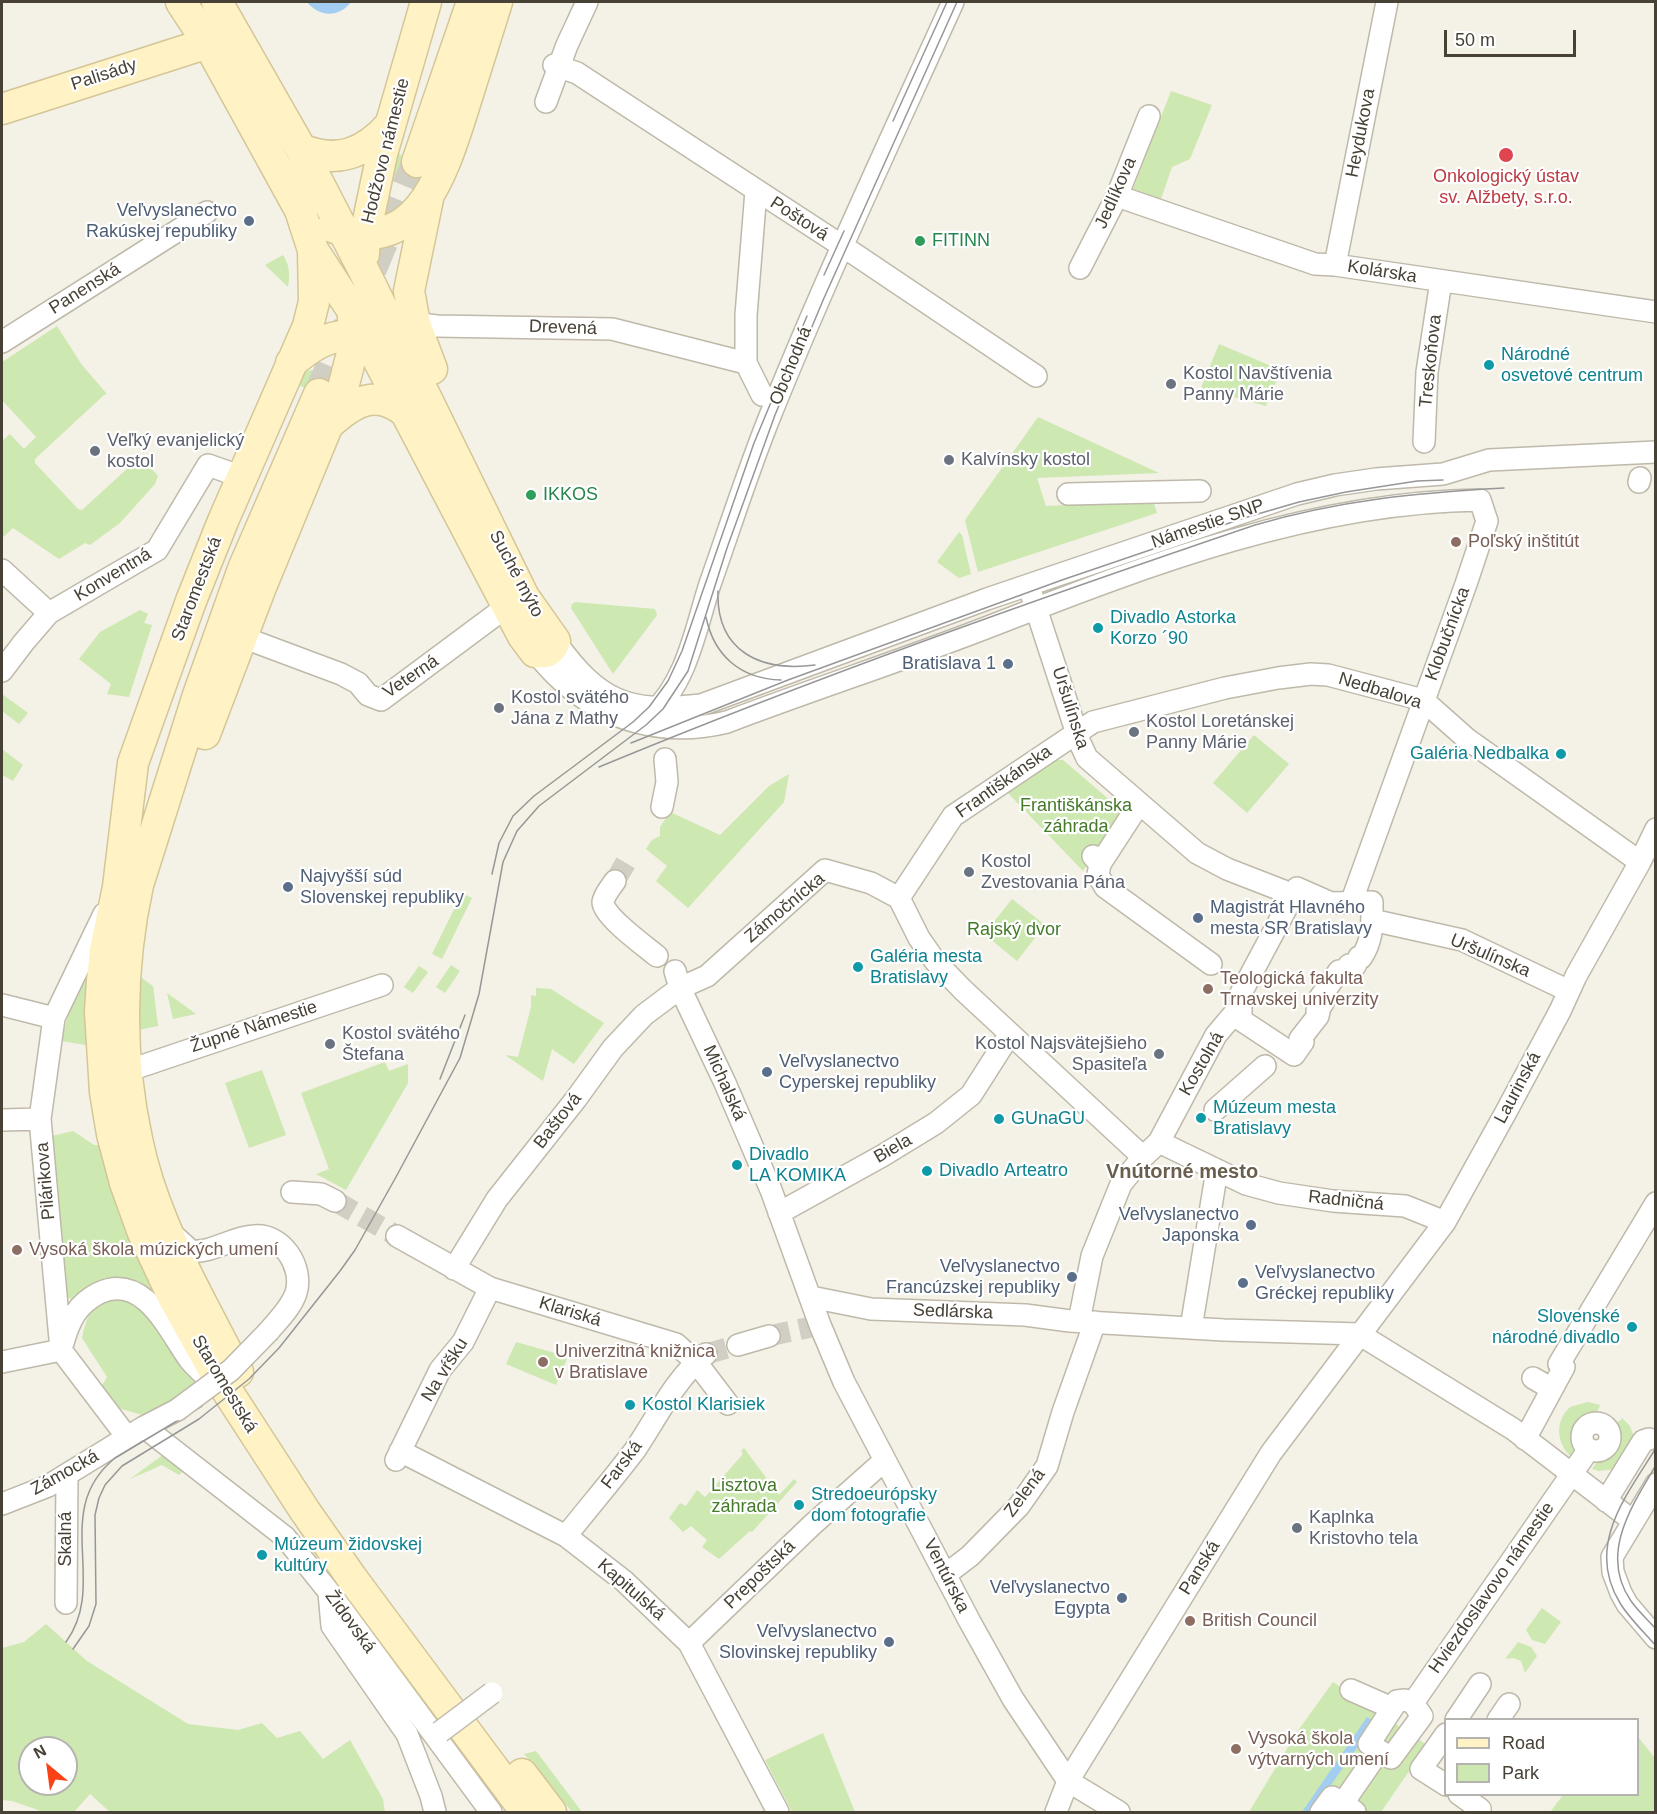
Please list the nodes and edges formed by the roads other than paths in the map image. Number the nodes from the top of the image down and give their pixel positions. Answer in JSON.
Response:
{"nodes":[{"id":1,"x":181,"y":2,"type":"edge"},
{"id":2,"x":218,"y":2,"type":"edge"},
{"id":3,"x":426,"y":2,"type":"edge"},
{"id":4,"x":456,"y":2,"type":"edge"},
{"id":5,"x":472,"y":2,"type":"edge"},
{"id":6,"x":497,"y":2,"type":"edge"},
{"id":7,"x":587,"y":2,"type":"edge"},
{"id":8,"x":953,"y":2,"type":"edge"},
{"id":9,"x":1387,"y":2,"type":"edge"},
{"id":10,"x":208,"y":43,"type":"junction"},
{"id":11,"x":251,"y":59,"type":"junction"},
{"id":12,"x":557,"y":66,"type":"junction"},
{"id":13,"x":546,"y":102,"type":"dead end"},
{"id":14,"x":2,"y":109,"type":"edge"},
{"id":15,"x":1149,"y":116,"type":"dead end"},
{"id":16,"x":390,"y":126,"type":"junction"},
{"id":17,"x":301,"y":149,"type":"junction"},
{"id":18,"x":378,"y":175,"type":"junction"},
{"id":19,"x":756,"y":191,"type":"junction"},
{"id":20,"x":1117,"y":196,"type":"junction"},
{"id":21,"x":428,"y":199,"type":"junction"},
{"id":22,"x":300,"y":210,"type":"junction"},
{"id":23,"x":207,"y":212,"type":"dead end"},
{"id":24,"x":354,"y":233,"type":"junction"},
{"id":25,"x":842,"y":247,"type":"junction"},
{"id":26,"x":313,"y":250,"type":"junction"},
{"id":27,"x":1335,"y":265,"type":"junction"},
{"id":28,"x":1080,"y":268,"type":"dead end"},
{"id":29,"x":364,"y":271,"type":"junction"},
{"id":30,"x":1441,"y":281,"type":"junction"},
{"id":31,"x":382,"y":306,"type":"junction"},
{"id":32,"x":1656,"y":312,"type":"edge"},
{"id":33,"x":415,"y":324,"type":"junction"},
{"id":34,"x":359,"y":330,"type":"junction"},
{"id":35,"x":2,"y":342,"type":"edge"},
{"id":36,"x":746,"y":363,"type":"junction"},
{"id":37,"x":411,"y":364,"type":"junction"},
{"id":38,"x":1036,"y":376,"type":"dead end"},
{"id":39,"x":314,"y":383,"type":"junction"},
{"id":40,"x":762,"y":394,"type":"dead end"},
{"id":41,"x":405,"y":412,"type":"junction"},
{"id":42,"x":328,"y":425,"type":"junction"},
{"id":43,"x":1424,"y":442,"type":"dead end"},
{"id":44,"x":449,"y":443,"type":"junction"},
{"id":45,"x":1656,"y":452,"type":"edge"},
{"id":46,"x":242,"y":477,"type":"junction"},
{"id":47,"x":1392,"y":478,"type":"junction"},
{"id":48,"x":1200,"y":491,"type":"dead end"},
{"id":49,"x":1068,"y":494,"type":"dead end"},
{"id":50,"x":1480,"y":500,"type":"joint"},
{"id":51,"x":1392,"y":506,"type":"junction"},
{"id":52,"x":2,"y":570,"type":"edge"},
{"id":53,"x":1028,"y":585,"type":"junction"},
{"id":54,"x":506,"y":607,"type":"junction"},
{"id":55,"x":49,"y":613,"type":"junction"},
{"id":56,"x":1040,"y":617,"type":"junction"},
{"id":57,"x":242,"y":637,"type":"junction"},
{"id":58,"x":545,"y":646,"type":"junction"},
{"id":59,"x":2,"y":671,"type":"edge"},
{"id":60,"x":1423,"y":700,"type":"junction"},
{"id":61,"x":661,"y":704,"type":"junction"},
{"id":62,"x":638,"y":726,"type":"junction"},
{"id":63,"x":1076,"y":732,"type":"junction"},
{"id":64,"x":665,"y":759,"type":"dead end"},
{"id":65,"x":1139,"y":804,"type":"junction"},
{"id":66,"x":662,"y":807,"type":"dead end"},
{"id":67,"x":1656,"y":829,"type":"edge"},
{"id":68,"x":1640,"y":862,"type":"junction"},
{"id":69,"x":615,"y":881,"type":"tunnel mouth"},
{"id":70,"x":118,"y":887,"type":"junction"},
{"id":71,"x":1294,"y":895,"type":"junction"},
{"id":72,"x":899,"y":898,"type":"junction"},
{"id":73,"x":1351,"y":903,"type":"junction"},
{"id":74,"x":1372,"y":920,"type":"junction"},
{"id":75,"x":129,"y":939,"type":"junction"},
{"id":76,"x":657,"y":956,"type":"dead end"},
{"id":77,"x":1211,"y":964,"type":"dead end"},
{"id":78,"x":677,"y":979,"type":"junction"},
{"id":79,"x":383,"y":991,"type":"dead end"},
{"id":80,"x":1569,"y":991,"type":"junction"},
{"id":81,"x":2,"y":1005,"type":"edge"},
{"id":82,"x":1241,"y":1010,"type":"junction"},
{"id":83,"x":54,"y":1018,"type":"junction"},
{"id":84,"x":1010,"y":1034,"type":"junction"},
{"id":85,"x":1265,"y":1066,"type":"dead end"},
{"id":86,"x":127,"y":1071,"type":"junction"},
{"id":87,"x":1215,"y":1110,"type":"dead end"},
{"id":88,"x":40,"y":1119,"type":"junction"},
{"id":89,"x":2,"y":1120,"type":"edge"},
{"id":90,"x":1159,"y":1142,"type":"junction"},
{"id":91,"x":1140,"y":1154,"type":"junction"},
{"id":92,"x":1217,"y":1170,"type":"junction"},
{"id":93,"x":292,"y":1192,"type":"dead end"},
{"id":94,"x":335,"y":1201,"type":"tunnel mouth"},
{"id":95,"x":1656,"y":1203,"type":"edge"},
{"id":96,"x":778,"y":1213,"type":"junction"},
{"id":97,"x":1445,"y":1222,"type":"junction"},
{"id":98,"x":164,"y":1226,"type":"junction"},
{"id":99,"x":397,"y":1236,"type":"tunnel mouth"},
{"id":100,"x":454,"y":1269,"type":"junction"},
{"id":101,"x":490,"y":1288,"type":"junction"},
{"id":102,"x":811,"y":1297,"type":"junction"},
{"id":103,"x":1087,"y":1322,"type":"junction"},
{"id":104,"x":1191,"y":1328,"type":"junction"},
{"id":105,"x":1359,"y":1334,"type":"junction"},
{"id":106,"x":769,"y":1336,"type":"tunnel mouth"},
{"id":107,"x":738,"y":1345,"type":"tunnel mouth"},
{"id":108,"x":61,"y":1350,"type":"junction"},
{"id":109,"x":701,"y":1358,"type":"junction"},
{"id":110,"x":2,"y":1362,"type":"edge"},
{"id":111,"x":1533,"y":1378,"type":"dead end"},
{"id":112,"x":1552,"y":1389,"type":"junction"},
{"id":113,"x":231,"y":1400,"type":"junction"},
{"id":114,"x":728,"y":1404,"type":"dead end"},
{"id":115,"x":1607,"y":1420,"type":"dead end"},
{"id":116,"x":141,"y":1433,"type":"junction"},
{"id":117,"x":1519,"y":1434,"type":"junction"},
{"id":118,"x":1649,"y":1439,"type":"dead end"},
{"id":119,"x":398,"y":1456,"type":"joint"},
{"id":120,"x":885,"y":1460,"type":"junction"},
{"id":121,"x":1571,"y":1474,"type":"junction"},
{"id":122,"x":67,"y":1475,"type":"junction"},
{"id":123,"x":1655,"y":1485,"type":"edge"},
{"id":124,"x":1606,"y":1500,"type":"junction"},
{"id":125,"x":2,"y":1504,"type":"edge"},
{"id":126,"x":1633,"y":1521,"type":"junction"},
{"id":127,"x":566,"y":1536,"type":"junction"},
{"id":128,"x":945,"y":1575,"type":"junction"},
{"id":129,"x":329,"y":1592,"type":"junction"},
{"id":130,"x":66,"y":1603,"type":"dead end"},
{"id":131,"x":1656,"y":1638,"type":"edge"},
{"id":132,"x":689,"y":1643,"type":"junction"},
{"id":133,"x":1480,"y":1684,"type":"dead end"},
{"id":134,"x":1351,"y":1690,"type":"dead end"},
{"id":135,"x":492,"y":1693,"type":"dead end"},
{"id":136,"x":1392,"y":1708,"type":"junction"},
{"id":137,"x":1418,"y":1710,"type":"junction"},
{"id":138,"x":1457,"y":1718,"type":"edge"},
{"id":139,"x":1444,"y":1731,"type":"edge"},
{"id":140,"x":437,"y":1734,"type":"junction"},
{"id":141,"x":1444,"y":1736,"type":"edge"},
{"id":142,"x":1379,"y":1751,"type":"junction"},
{"id":143,"x":1068,"y":1781,"type":"junction"},
{"id":144,"x":1444,"y":1784,"type":"edge"},
{"id":145,"x":1461,"y":1796,"type":"edge"},
{"id":146,"x":1349,"y":1808,"type":"edge"},
{"id":147,"x":1480,"y":1811,"type":"edge"},
{"id":148,"x":435,"y":1812,"type":"edge"},
{"id":149,"x":491,"y":1812,"type":"edge"},
{"id":150,"x":526,"y":1812,"type":"edge"},
{"id":151,"x":551,"y":1812,"type":"edge"},
{"id":152,"x":778,"y":1812,"type":"edge"},
{"id":153,"x":1056,"y":1812,"type":"edge"},
{"id":154,"x":1119,"y":1812,"type":"edge"},
{"id":155,"x":1321,"y":1812,"type":"edge"}],
"edges":[{"from":1,"to":10,"type":"main road"},
{"from":2,"to":11,"type":"main road","name":"Hodžovo námestie"},
{"from":3,"to":16,"type":"main road","name":"Hodžovo námestie"},
{"from":4,"to":5,"type":"main road","name":"Hodžovo námestie"},
{"from":6,"to":21,"type":"main road","name":"Hodžovo námestie"},
{"from":7,"to":12,"type":"street"},
{"from":8,"to":25,"type":"street","name":"Obchodná"},
{"from":9,"to":27,"type":"street","name":"Heydukova"},
{"from":10,"to":11,"type":"street"},
{"from":10,"to":14,"type":"main road","name":"Palisády"},
{"from":10,"to":22,"type":"main road"},
{"from":11,"to":17,"type":"main road","name":"Hodžovo námestie"},
{"from":12,"to":13,"type":"street"},
{"from":12,"to":19,"type":"street","name":"Poštová"},
{"from":15,"to":20,"type":"street","name":"Jedlíkova"},
{"from":16,"to":17,"type":"main road"},
{"from":16,"to":18,"type":"main road","name":"Hodžovo námestie"},
{"from":17,"to":24,"type":"main road","name":"Hodžovo námestie"},
{"from":18,"to":21,"type":"main road"},
{"from":18,"to":24,"type":"main road","name":"Hodžovo námestie"},
{"from":19,"to":25,"type":"street","name":"Poštová"},
{"from":19,"to":36,"type":"street"},
{"from":20,"to":27,"type":"street","name":"Kolárska"},
{"from":20,"to":28,"type":"street","name":"Jedlíkova"},
{"from":21,"to":24,"type":"main road","name":"Hodžovo námestie"},
{"from":21,"to":33,"type":"main road"},
{"from":22,"to":24,"type":"main road","name":"Hodžovo námestie"},
{"from":22,"to":26,"type":"main road"},
{"from":23,"to":35,"type":"street","name":"Panenská"},
{"from":24,"to":29,"type":"main road","name":"Suché mýto"},
{"from":24,"to":34,"type":"main road","name":"Suché mýto"},
{"from":25,"to":38,"type":"street","name":"Poštová"},
{"from":25,"to":61,"type":"street","name":"Obchodná"},
{"from":26,"to":34,"type":"main road","name":"Suché mýto"},
{"from":26,"to":39,"type":"main road","name":"Staromestská"},
{"from":27,"to":30,"type":"street","name":"Kolárska"},
{"from":29,"to":31,"type":"main road","name":"Suché mýto"},
{"from":29,"to":34,"type":"main road"},
{"from":30,"to":32,"type":"street","name":"Kolárska"},
{"from":30,"to":43,"type":"street","name":"Treskoňova"},
{"from":31,"to":33,"type":"street","name":"Drevená"},
{"from":31,"to":37,"type":"main road","name":"Suché mýto"},
{"from":33,"to":36,"type":"street","name":"Drevená"},
{"from":33,"to":44,"type":"main road"},
{"from":34,"to":37,"type":"main road"},
{"from":34,"to":39,"type":"main road","name":"Suché mýto"},
{"from":34,"to":39,"type":"main road"},
{"from":34,"to":41,"type":"main road","name":"Suché mýto"},
{"from":36,"to":40,"type":"street"},
{"from":37,"to":44,"type":"main road","name":"Suché mýto"},
{"from":39,"to":42,"type":"main road","name":"Staromestská"},
{"from":39,"to":46,"type":"main road","name":"Staromestská"},
{"from":39,"to":70,"type":"main road","name":"Staromestská"},
{"from":39,"to":75,"type":"main road","name":"Staromestská"},
{"from":41,"to":42,"type":"main road"},
{"from":41,"to":54,"type":"main road","name":"Suché mýto"},
{"from":42,"to":57,"type":"main road","name":"Staromestská"},
{"from":44,"to":58,"type":"main road","name":"Suché mýto"},
{"from":45,"to":47,"type":"street","name":"Námestie SNP"},
{"from":46,"to":55,"type":"street","name":"Konventná"},
{"from":46,"to":70,"type":"main road","name":"Staromestská"},
{"from":47,"to":51,"type":"street"},
{"from":47,"to":53,"type":"street","name":"Námestie SNP"},
{"from":48,"to":49,"type":"street","name":"Námestie SNP"},
{"from":50,"to":51,"type":"street","name":"Námestie SNP"},
{"from":50,"to":60,"type":"street","name":"Klobučnícka"},
{"from":51,"to":56,"type":"street","name":"Námestie SNP"},
{"from":52,"to":55,"type":"street"},
{"from":53,"to":56,"type":"street"},
{"from":53,"to":61,"type":"street","name":"Námestie SNP"},
{"from":54,"to":57,"type":"street","name":"Veterná"},
{"from":54,"to":58,"type":"main road","name":"Suché mýto"},
{"from":55,"to":59,"type":"street","name":"Konventná"},
{"from":56,"to":62,"type":"street","name":"Námestie SNP"},
{"from":56,"to":63,"type":"street","name":"Uršulínska"},
{"from":57,"to":75,"type":"main road","name":"Staromestská"},
{"from":58,"to":61,"type":"street","name":"Námestie SNP"},
{"from":58,"to":62,"type":"street","name":"Námestie SNP"},
{"from":60,"to":63,"type":"street","name":"Nedbalova"},
{"from":60,"to":68,"type":"street","name":"Nedbalova"},
{"from":60,"to":73,"type":"street","name":"Klobučnícka"},
{"from":61,"to":62,"type":"street","name":"Obchodná"},
{"from":63,"to":65,"type":"street","name":"Uršulínska"},
{"from":63,"to":72,"type":"street","name":"Františkánska"},
{"from":64,"to":66,"type":"street"},
{"from":65,"to":71,"type":"street","name":"Uršulínska"},
{"from":65,"to":77,"type":"street"},
{"from":67,"to":68,"type":"street","name":"Laurinská"},
{"from":68,"to":80,"type":"street","name":"Laurinská"},
{"from":69,"to":76,"type":"street"},
{"from":70,"to":83,"type":"street","name":"Pilárikova"},
{"from":70,"to":113,"type":"main road","name":"Staromestská"},
{"from":71,"to":73,"type":"street","name":"Uršulínska"},
{"from":71,"to":82,"type":"street"},
{"from":72,"to":78,"type":"street","name":"Zámočnícka"},
{"from":72,"to":84,"type":"street"},
{"from":73,"to":74,"type":"street"},
{"from":74,"to":80,"type":"street","name":"Uršulínska"},
{"from":74,"to":82,"type":"street"},
{"from":75,"to":86,"type":"main road","name":"Staromestská"},
{"from":78,"to":96,"type":"street","name":"Michalská"},
{"from":78,"to":100,"type":"street","name":"Baštová"},
{"from":79,"to":86,"type":"street","name":"Župné Námestie"},
{"from":80,"to":97,"type":"street","name":"Laurinská"},
{"from":81,"to":83,"type":"street"},
{"from":82,"to":90,"type":"street","name":"Kostolná"},
{"from":83,"to":88,"type":"street","name":"Pilárikova"},
{"from":84,"to":91,"type":"street"},
{"from":84,"to":96,"type":"street","name":"Biela"},
{"from":85,"to":87,"type":"street"},
{"from":86,"to":98,"type":"main road","name":"Staromestská"},
{"from":88,"to":89,"type":"street"},
{"from":88,"to":108,"type":"street","name":"Pilárikova"},
{"from":90,"to":91,"type":"street","name":"Zelená"},
{"from":90,"to":92,"type":"street","name":"Radničná"},
{"from":91,"to":103,"type":"street","name":"Zelená"},
{"from":92,"to":97,"type":"street","name":"Radničná"},
{"from":92,"to":104,"type":"street"},
{"from":93,"to":94,"type":"street"},
{"from":95,"to":112,"type":"street"},
{"from":96,"to":102,"type":"street","name":"Michalská"},
{"from":97,"to":105,"type":"street","name":"Laurinská"},
{"from":98,"to":116,"type":"street","name":"Zámocká","bridge":true},
{"from":98,"to":151,"type":"main road","name":"Staromestská"},
{"from":99,"to":100,"type":"street","name":"Klariská"},
{"from":100,"to":101,"type":"street","name":"Klariská"},
{"from":101,"to":109,"type":"street","name":"Klariská"},
{"from":101,"to":119,"type":"street","name":"Na vŕšku"},
{"from":102,"to":103,"type":"street","name":"Sedlárska"},
{"from":102,"to":120,"type":"street","name":"Ventúrska"},
{"from":103,"to":104,"type":"street","name":"Sedlárska"},
{"from":103,"to":128,"type":"street","name":"Zelená"},
{"from":104,"to":105,"type":"street","name":"Sedlárska"},
{"from":105,"to":117,"type":"street"},
{"from":105,"to":143,"type":"street","name":"Panská"},
{"from":106,"to":107,"type":"street"},
{"from":108,"to":110,"type":"street"},
{"from":108,"to":113,"type":"street"},
{"from":108,"to":116,"type":"street"},
{"from":109,"to":114,"type":"street","name":"Klariská"},
{"from":109,"to":127,"type":"street","name":"Farská"},
{"from":111,"to":112,"type":"street"},
{"from":112,"to":117,"type":"street"},
{"from":113,"to":150,"type":"main road","name":"Staromestská"},
{"from":115,"to":121,"type":"street","name":"Hviezdoslavovo námestie"},
{"from":116,"to":122,"type":"street","name":"Zámocká"},
{"from":116,"to":129,"type":"street","name":"Židovská"},
{"from":117,"to":121,"type":"street"},
{"from":118,"to":124,"type":"street"},
{"from":119,"to":127,"type":"street","name":"Kapitulská"},
{"from":120,"to":128,"type":"street","name":"Ventúrska"},
{"from":120,"to":132,"type":"street","name":"Prepoštská"},
{"from":121,"to":124,"type":"street"},
{"from":121,"to":137,"type":"street","name":"Hviezdoslavovo námestie"},
{"from":122,"to":125,"type":"street","name":"Zámocká"},
{"from":122,"to":130,"type":"street","name":"Skalná"},
{"from":123,"to":126,"type":"street"},
{"from":124,"to":126,"type":"street"},
{"from":126,"to":131,"type":"street"},
{"from":127,"to":132,"type":"street","name":"Kapitulská"},
{"from":128,"to":143,"type":"street","name":"Ventúrska"},
{"from":129,"to":140,"type":"street","name":"Židovská"},
{"from":129,"to":148,"type":"street"},
{"from":132,"to":152,"type":"street","name":"Kapitulská"},
{"from":133,"to":138,"type":"street"},
{"from":134,"to":136,"type":"street"},
{"from":135,"to":140,"type":"street","bridge":true},
{"from":136,"to":137,"type":"street"},
{"from":136,"to":142,"type":"street"},
{"from":137,"to":139,"type":"street"},
{"from":137,"to":142,"type":"street","name":"Hviezdoslavovo námestie"},
{"from":140,"to":149,"type":"street","name":"Židovská"},
{"from":141,"to":144,"type":"street"},
{"from":142,"to":146,"type":"street"},
{"from":143,"to":153,"type":"street","name":"Panská"},
{"from":143,"to":154,"type":"street"},
{"from":145,"to":147,"type":"street"},
{"from":146,"to":155,"type":"street"}]}
